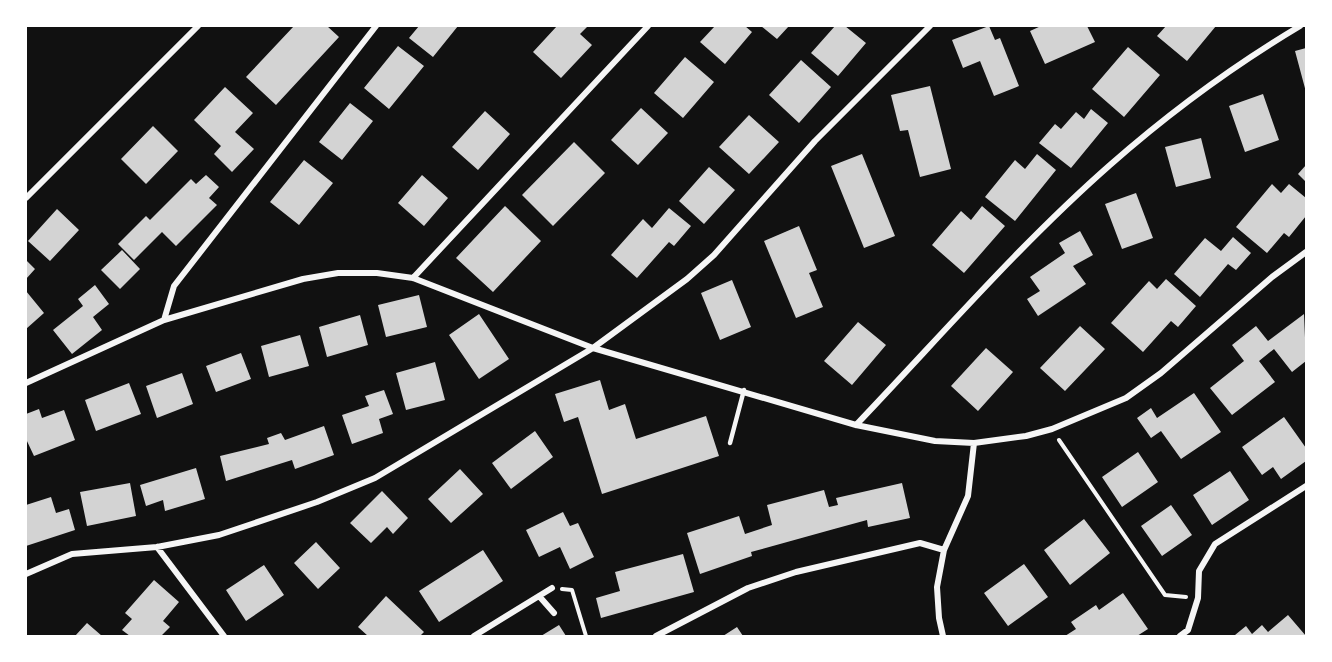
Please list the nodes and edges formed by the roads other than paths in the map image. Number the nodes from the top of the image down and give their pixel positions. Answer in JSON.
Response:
{"nodes":[{"id":1,"x":198,"y":26,"type":"edge"},
{"id":2,"x":376,"y":26,"type":"edge"},
{"id":3,"x":648,"y":26,"type":"edge"},
{"id":4,"x":930,"y":26,"type":"edge"},
{"id":5,"x":1300,"y":26,"type":"edge"},
{"id":6,"x":26,"y":198,"type":"edge"},
{"id":7,"x":1306,"y":252,"type":"edge"},
{"id":8,"x":413,"y":278,"type":"junction"},
{"id":9,"x":165,"y":320,"type":"junction"},
{"id":10,"x":593,"y":348,"type":"junction"},
{"id":11,"x":26,"y":383,"type":"edge"},
{"id":12,"x":744,"y":390,"type":"junction"},
{"id":13,"x":856,"y":425,"type":"junction"},
{"id":14,"x":730,"y":443,"type":"dead end"},
{"id":15,"x":974,"y":443,"type":"junction"},
{"id":16,"x":1306,"y":486,"type":"edge"},
{"id":17,"x":157,"y":546,"type":"junction"},
{"id":18,"x":944,"y":550,"type":"junction"},
{"id":19,"x":26,"y":574,"type":"edge"},
{"id":20,"x":552,"y":588,"type":"road end"},
{"id":21,"x":539,"y":596,"type":"junction"},
{"id":22,"x":555,"y":613,"type":"dead end"},
{"id":23,"x":1188,"y":630,"type":"junction"},
{"id":24,"x":224,"y":636,"type":"edge"},
{"id":25,"x":474,"y":636,"type":"edge"},
{"id":26,"x":656,"y":636,"type":"edge"},
{"id":27,"x":943,"y":636,"type":"edge"},
{"id":28,"x":1180,"y":636,"type":"edge"},
{"id":29,"x":1193,"y":636,"type":"edge"}],
"edges":[{"from":1,"to":6,"type":"street"},
{"from":2,"to":9,"type":"street"},
{"from":3,"to":8,"type":"street"},
{"from":4,"to":10,"type":"street"},
{"from":5,"to":13,"type":"street"},
{"from":7,"to":15,"type":"street"},
{"from":8,"to":9,"type":"street"},
{"from":8,"to":10,"type":"street"},
{"from":9,"to":11,"type":"street"},
{"from":10,"to":12,"type":"street"},
{"from":10,"to":17,"type":"street"},
{"from":12,"to":13,"type":"street"},
{"from":12,"to":14,"type":"lane"},
{"from":13,"to":15,"type":"street"},
{"from":15,"to":18,"type":"street"},
{"from":16,"to":23,"type":"street"},
{"from":17,"to":19,"type":"street"},
{"from":17,"to":24,"type":"street"},
{"from":18,"to":26,"type":"street"},
{"from":18,"to":27,"type":"street"},
{"from":20,"to":21,"type":"street"},
{"from":21,"to":22,"type":"street"},
{"from":21,"to":25,"type":"street"},
{"from":23,"to":28,"type":"street"},
{"from":23,"to":29,"type":"street"}]}
